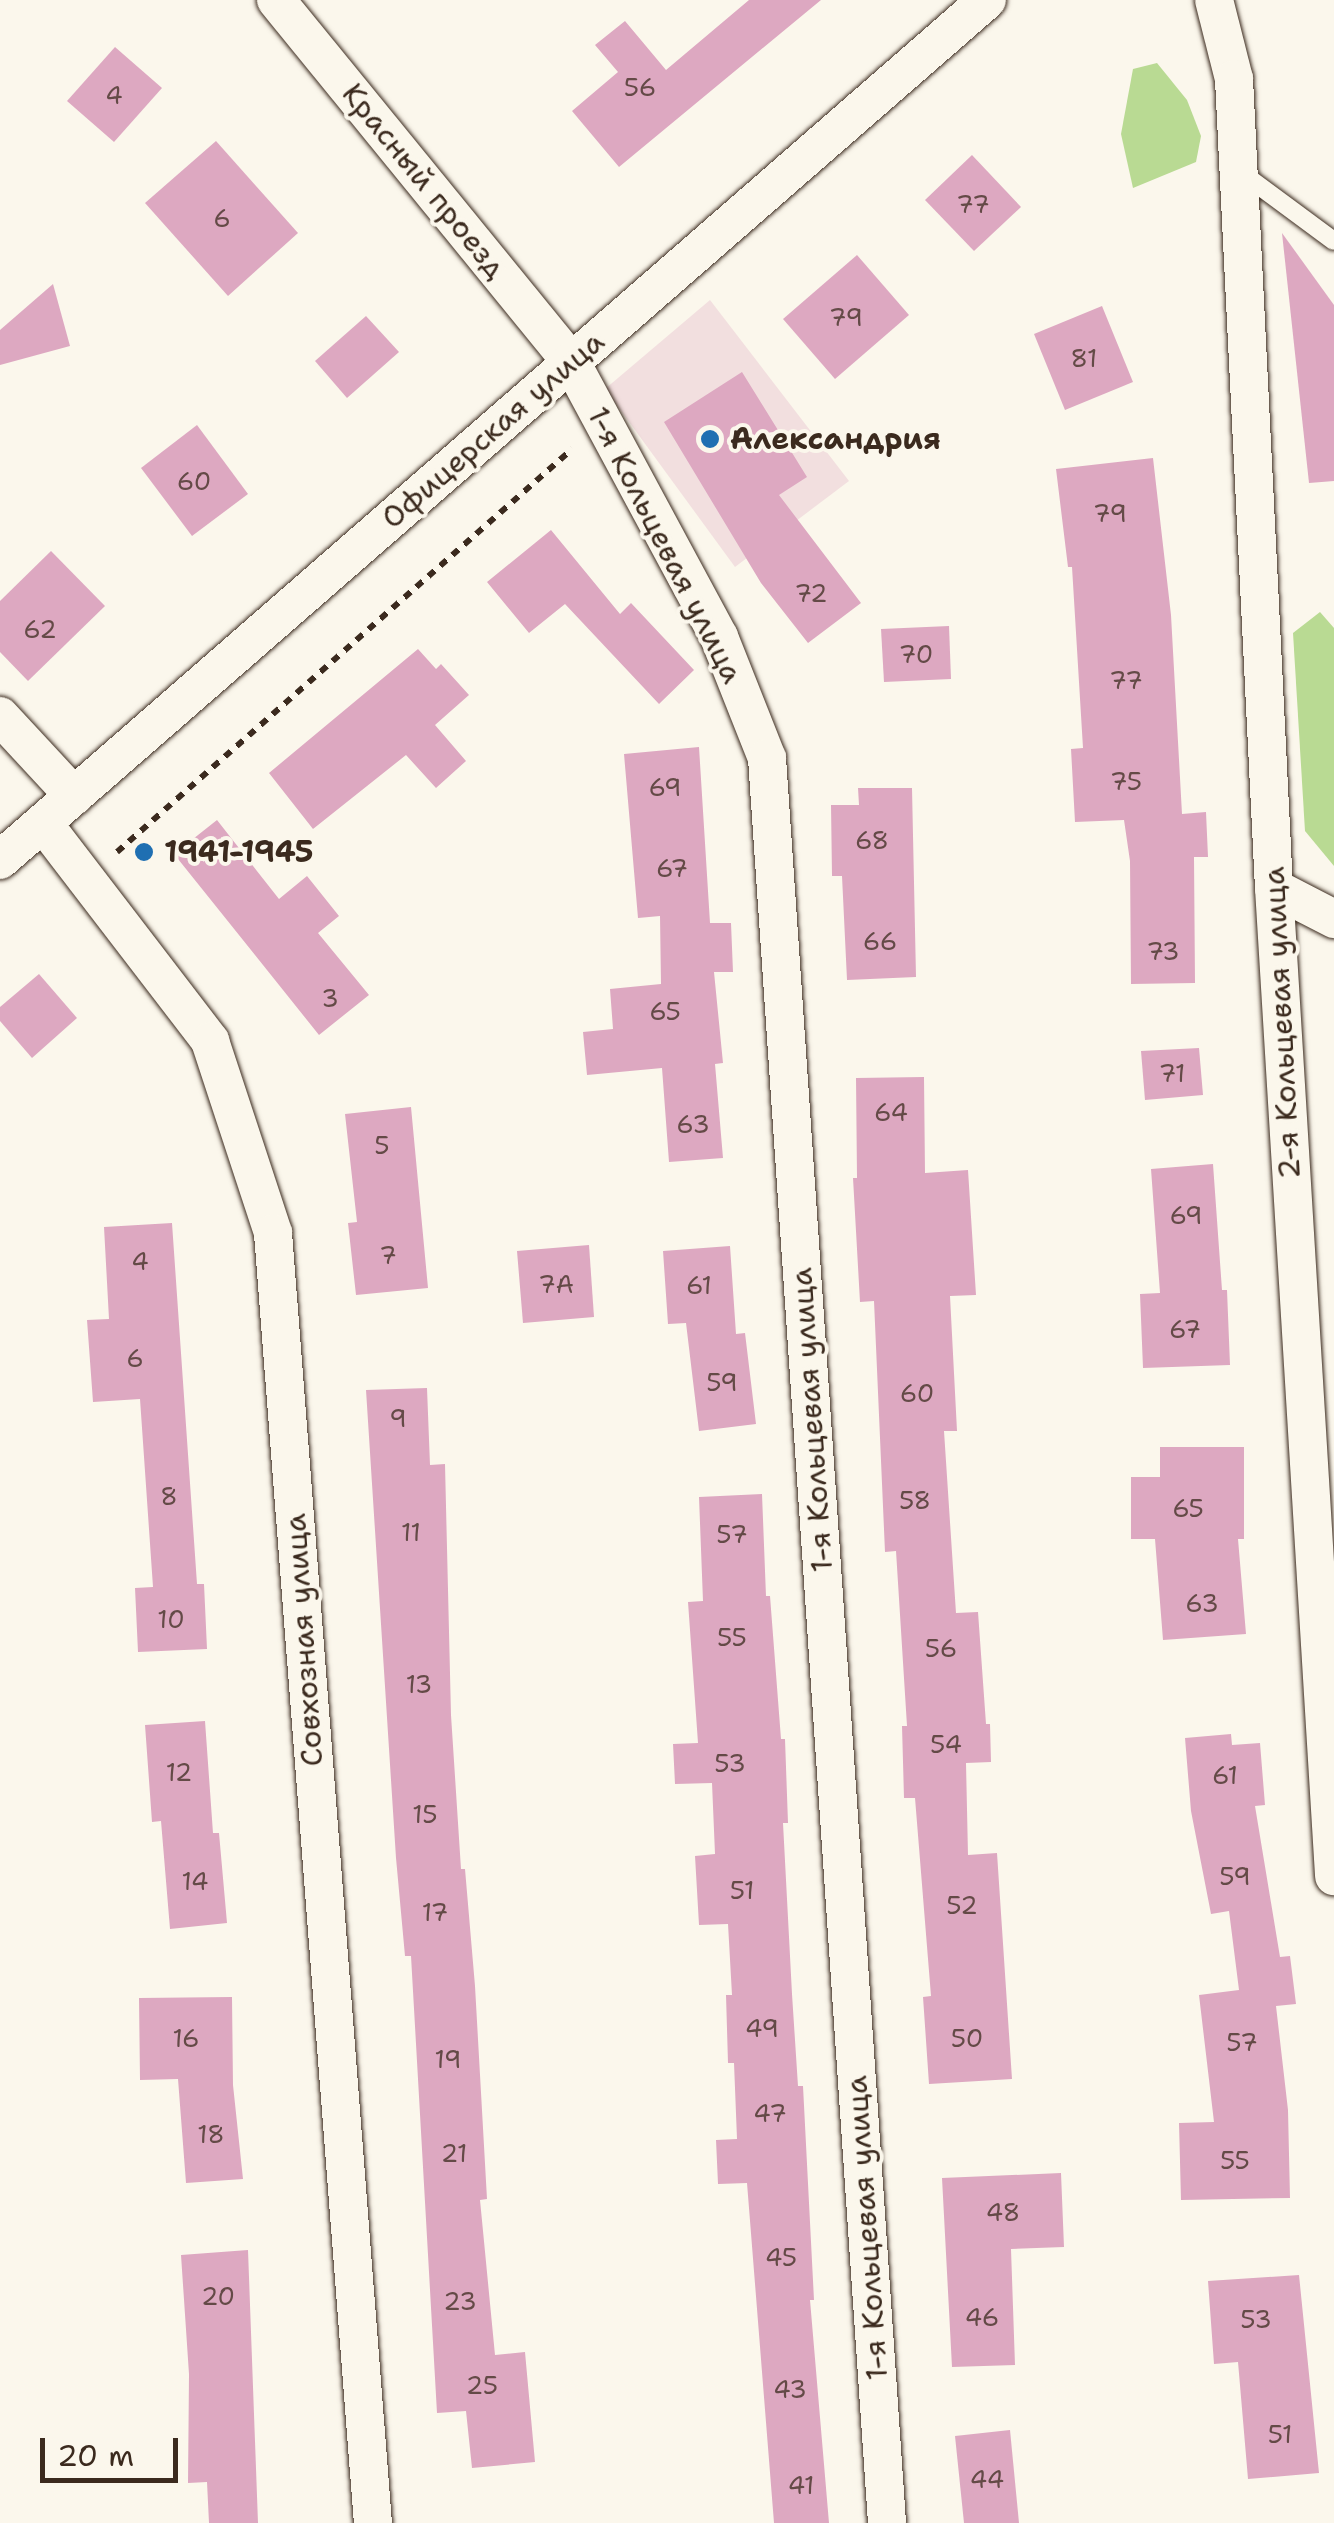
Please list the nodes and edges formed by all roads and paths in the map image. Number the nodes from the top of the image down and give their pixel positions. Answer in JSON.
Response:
{"nodes":[{"id":1,"x":276,"y":0,"type":"edge"},
{"id":2,"x":987,"y":0,"type":"edge"},
{"id":3,"x":1214,"y":0,"type":"edge"},
{"id":4,"x":1238,"y":170,"type":"junction"},
{"id":5,"x":1334,"y":241,"type":"edge"},
{"id":6,"x":571,"y":362,"type":"junction"},
{"id":7,"x":603,"y":422,"type":"junction"},
{"id":8,"x":0,"y":716,"type":"edge"},
{"id":9,"x":74,"y":796,"type":"junction"},
{"id":10,"x":43,"y":823,"type":"junction"},
{"id":11,"x":0,"y":860,"type":"edge"},
{"id":12,"x":87,"y":880,"type":"junction"},
{"id":13,"x":1274,"y":888,"type":"junction"},
{"id":14,"x":1334,"y":918,"type":"edge"},
{"id":15,"x":1334,"y":1876,"type":"edge"},
{"id":16,"x":373,"y":2523,"type":"edge"},
{"id":17,"x":887,"y":2523,"type":"edge"}],
"edges":[{"from":1,"to":6,"type":"street","name":"Красный проезд"},
{"from":2,"to":6,"type":"street","name":"Офицерская улица"},
{"from":3,"to":4,"type":"street","name":"2-я Кольцевая улица"},
{"from":4,"to":5,"type":"lane"},
{"from":4,"to":13,"type":"street","name":"2-я Кольцевая улица"},
{"from":6,"to":7,"type":"street","name":"1-я Кольцевая улица"},
{"from":6,"to":9,"type":"street","name":"Офицерская улица"},
{"from":7,"to":12,"type":"path"},
{"from":7,"to":17,"type":"street","name":"1-я Кольцевая улица"},
{"from":8,"to":9,"type":"street"},
{"from":9,"to":10,"type":"street","name":"Офицерская улица"},
{"from":10,"to":11,"type":"street","name":"Офицерская улица"},
{"from":10,"to":12,"type":"street","name":"Совхозная улица"},
{"from":12,"to":16,"type":"street","name":"Совхозная улица"},
{"from":13,"to":14,"type":"street"},
{"from":13,"to":15,"type":"street","name":"2-я Кольцевая улица"}]}
